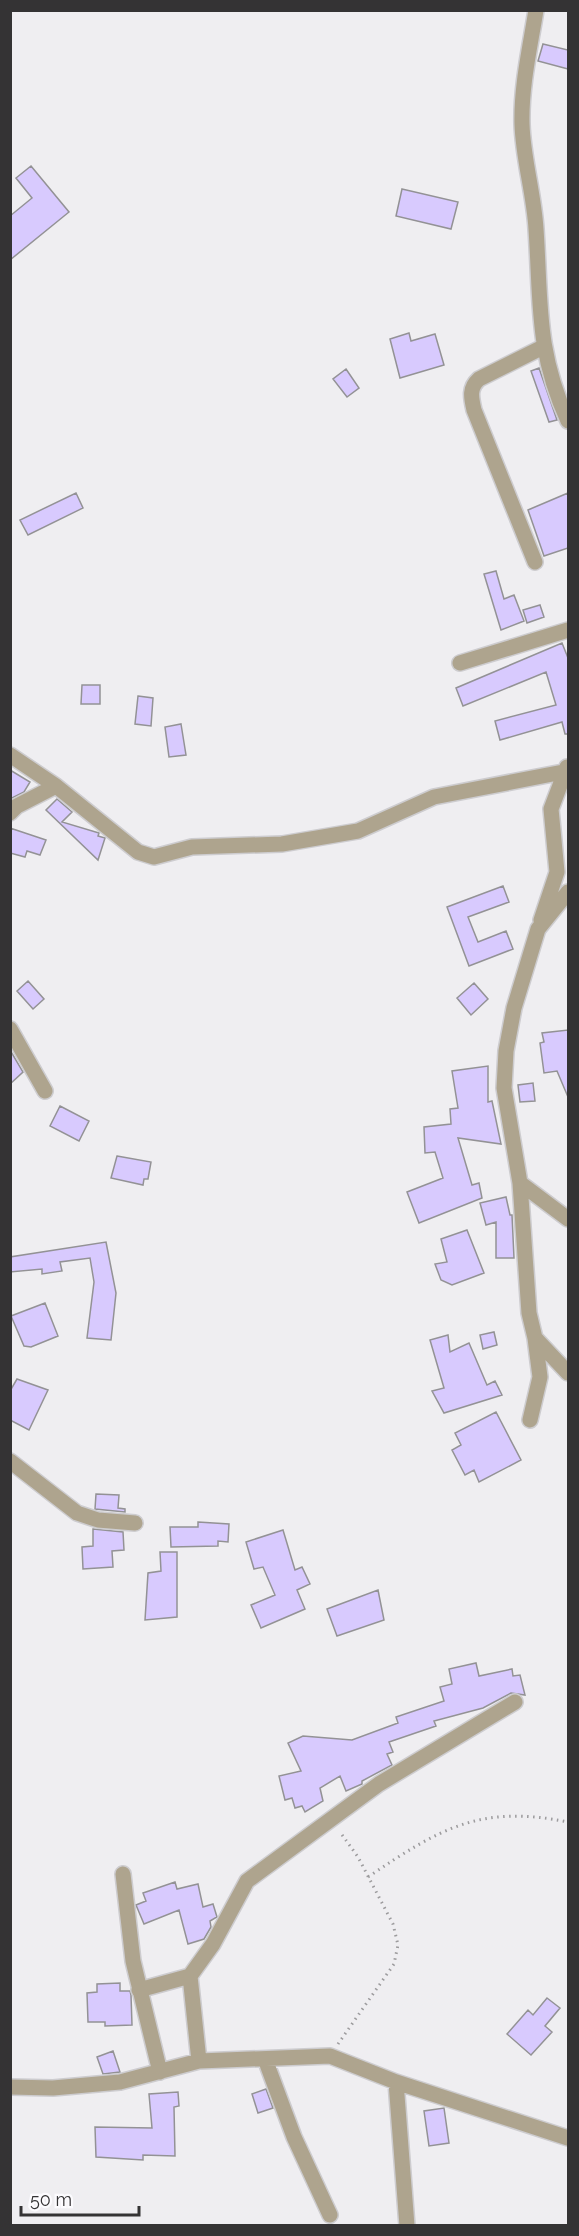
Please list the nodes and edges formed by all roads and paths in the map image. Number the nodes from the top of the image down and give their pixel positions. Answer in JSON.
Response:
{"nodes":[{"id":1,"x":537,"y":10,"type":"edge"},
{"id":2,"x":543,"y":347,"type":"junction"},
{"id":3,"x":568,"y":421,"type":"edge"},
{"id":4,"x":535,"y":562,"type":"dead end"},
{"id":5,"x":568,"y":630,"type":"edge"},
{"id":6,"x":460,"y":663,"type":"dead end"},
{"id":7,"x":10,"y":755,"type":"edge"},
{"id":8,"x":566,"y":768,"type":"edge"},
{"id":9,"x":56,"y":786,"type":"junction"},
{"id":10,"x":10,"y":813,"type":"edge"},
{"id":11,"x":568,"y":892,"type":"edge"},
{"id":12,"x":538,"y":929,"type":"junction"},
{"id":13,"x":10,"y":1029,"type":"edge"},
{"id":14,"x":45,"y":1091,"type":"dead end"},
{"id":15,"x":520,"y":1183,"type":"junction"},
{"id":16,"x":568,"y":1219,"type":"edge"},
{"id":17,"x":536,"y":1338,"type":"junction"},
{"id":18,"x":568,"y":1373,"type":"edge"},
{"id":19,"x":530,"y":1420,"type":"dead end"},
{"id":20,"x":10,"y":1461,"type":"edge"},
{"id":21,"x":135,"y":1523,"type":"dead end"},
{"id":22,"x":515,"y":1702,"type":"dead end"},
{"id":23,"x":330,"y":1819,"type":"junction"},
{"id":24,"x":568,"y":1822,"type":"edge"},
{"id":25,"x":123,"y":1874,"type":"dead end"},
{"id":26,"x":368,"y":1877,"type":"junction"},
{"id":27,"x":190,"y":1976,"type":"junction"},
{"id":28,"x":139,"y":1990,"type":"junction"},
{"id":29,"x":330,"y":2056,"type":"junction"},
{"id":30,"x":265,"y":2059,"type":"junction"},
{"id":31,"x":199,"y":2061,"type":"junction"},
{"id":32,"x":160,"y":2072,"type":"junction"},
{"id":33,"x":396,"y":2082,"type":"junction"},
{"id":34,"x":10,"y":2087,"type":"edge"},
{"id":35,"x":568,"y":2138,"type":"edge"},
{"id":36,"x":330,"y":2215,"type":"dead end"},
{"id":37,"x":407,"y":2226,"type":"edge"}],
"edges":[{"from":1,"to":2,"type":"street"},
{"from":2,"to":3,"type":"street"},
{"from":2,"to":4,"type":"street"},
{"from":5,"to":6,"type":"street"},
{"from":7,"to":9,"type":"street"},
{"from":8,"to":9,"type":"street"},
{"from":8,"to":12,"type":"street"},
{"from":9,"to":10,"type":"street"},
{"from":11,"to":12,"type":"street"},
{"from":12,"to":15,"type":"street"},
{"from":13,"to":14,"type":"street"},
{"from":15,"to":16,"type":"street"},
{"from":15,"to":17,"type":"street"},
{"from":17,"to":18,"type":"street"},
{"from":17,"to":19,"type":"street"},
{"from":20,"to":21,"type":"street"},
{"from":22,"to":23,"type":"street"},
{"from":23,"to":26,"type":"path"},
{"from":23,"to":27,"type":"street"},
{"from":24,"to":26,"type":"path"},
{"from":25,"to":28,"type":"street"},
{"from":26,"to":29,"type":"path"},
{"from":27,"to":28,"type":"street"},
{"from":27,"to":31,"type":"street"},
{"from":28,"to":32,"type":"street"},
{"from":29,"to":30,"type":"street"},
{"from":29,"to":33,"type":"street"},
{"from":30,"to":31,"type":"street"},
{"from":30,"to":36,"type":"street"},
{"from":31,"to":32,"type":"street"},
{"from":32,"to":34,"type":"street"},
{"from":33,"to":35,"type":"street"},
{"from":33,"to":37,"type":"street"}]}
